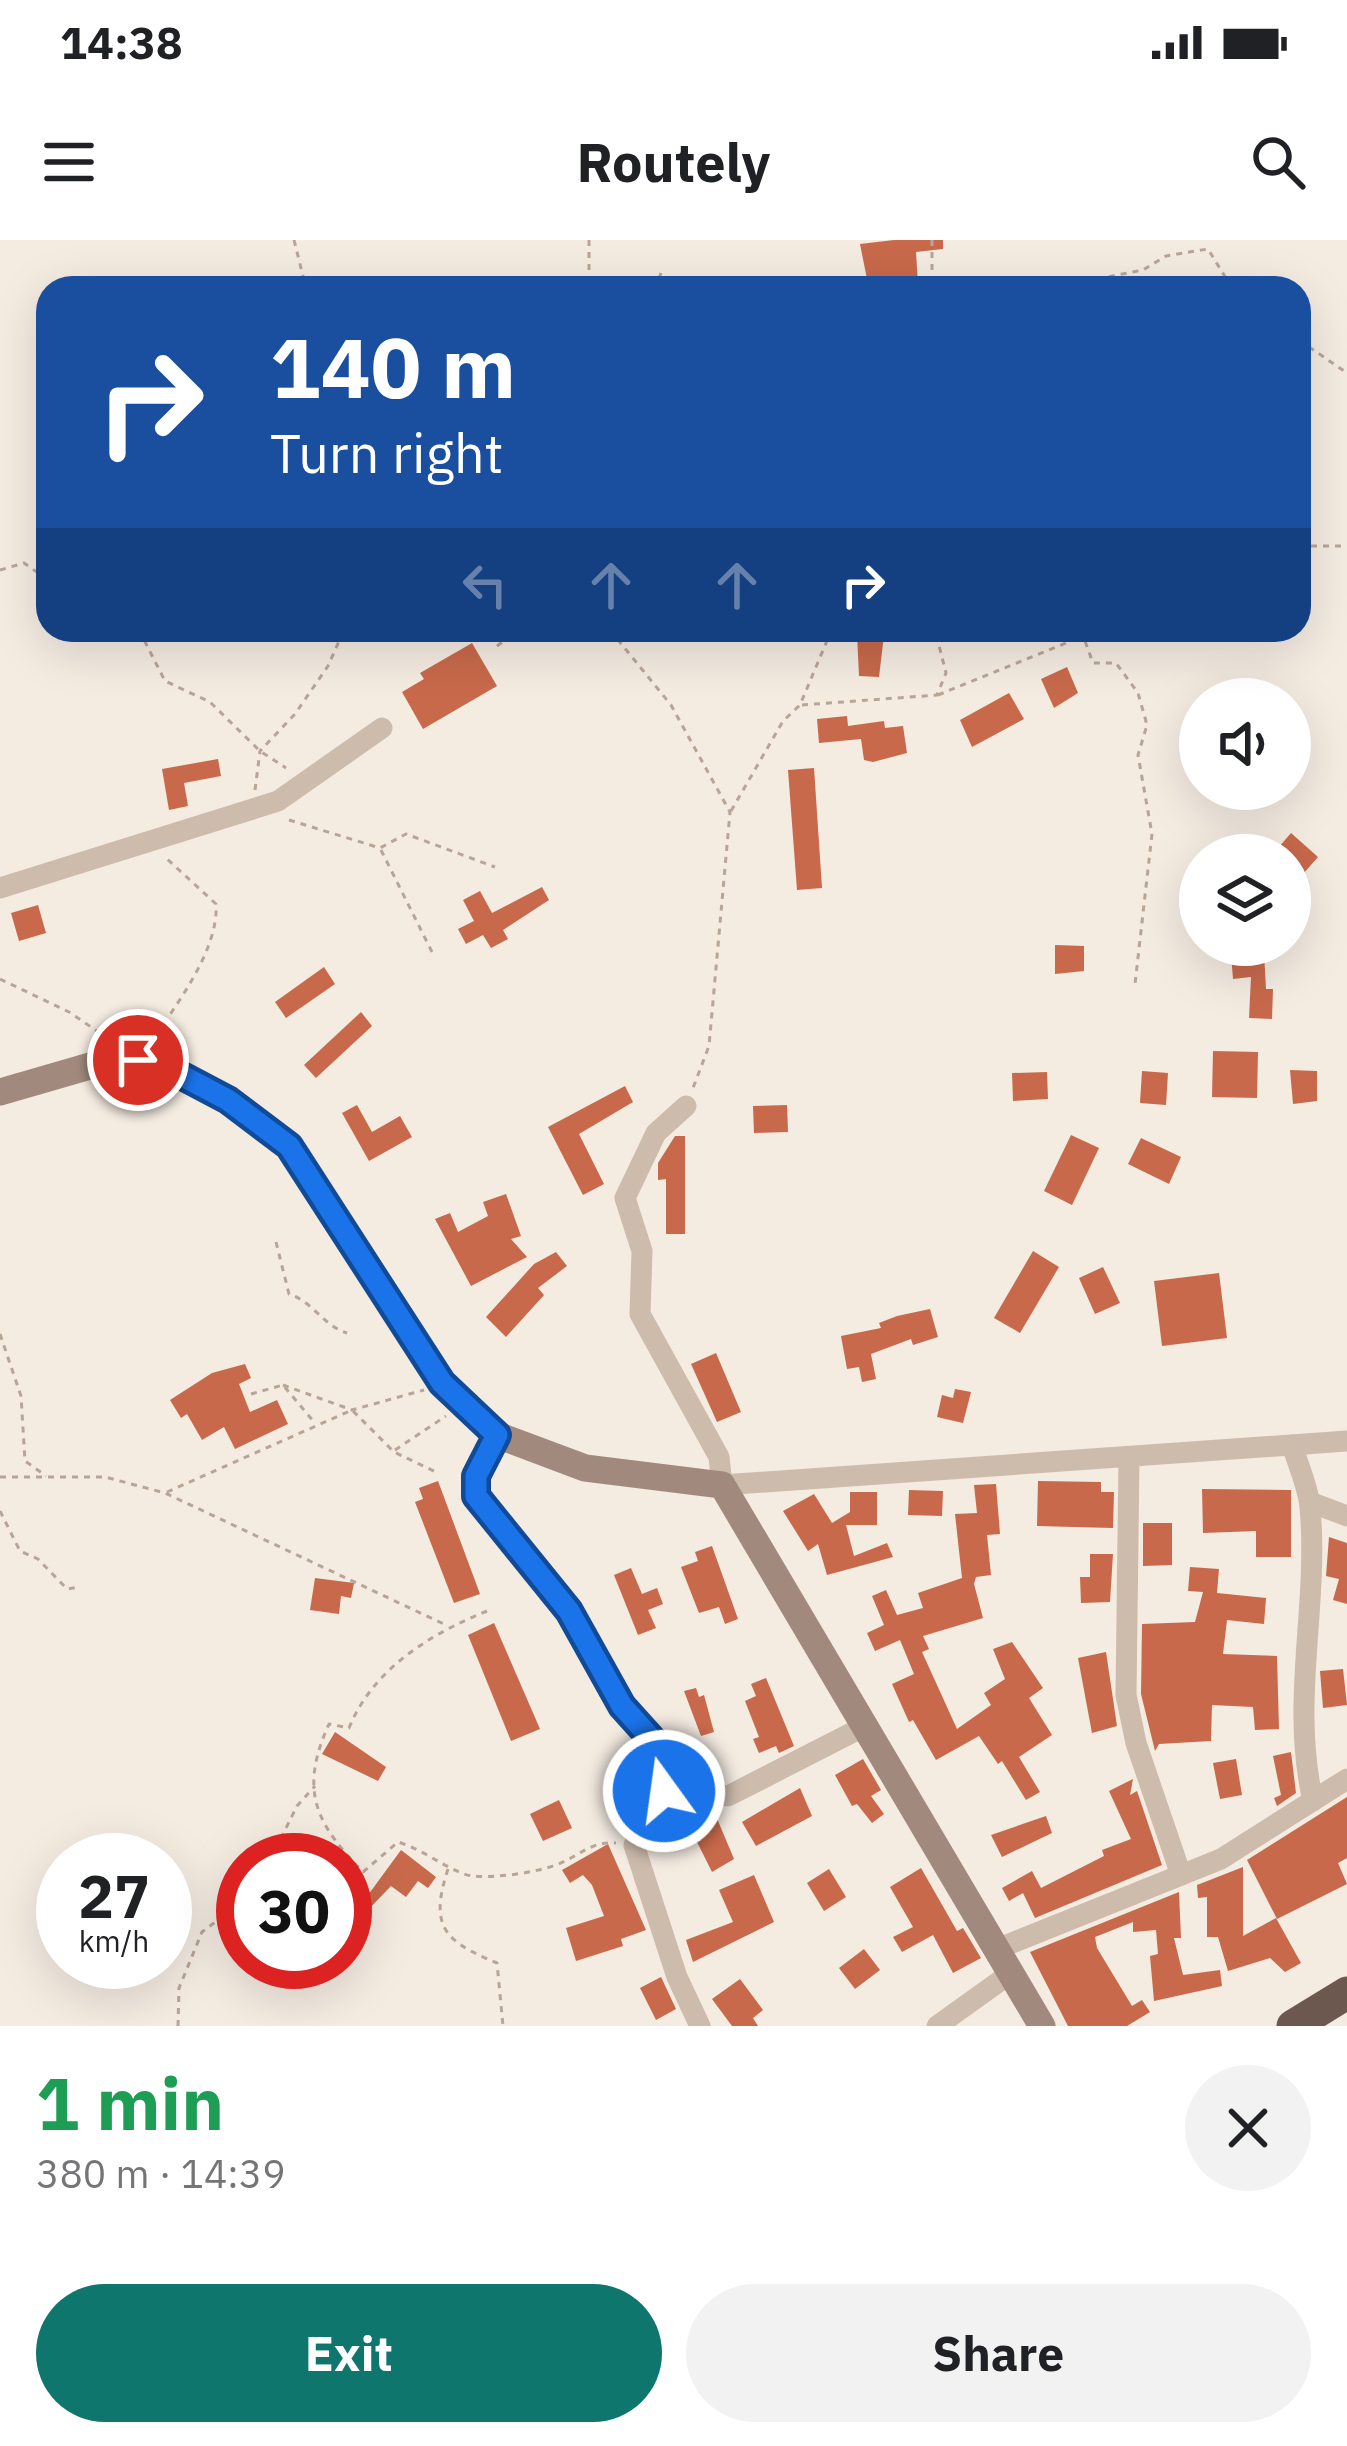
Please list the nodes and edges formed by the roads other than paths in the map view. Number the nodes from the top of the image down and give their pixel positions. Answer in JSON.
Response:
{"nodes":[{"id":1,"x":382,"y":728,"type":"dead end"},
{"id":2,"x":0,"y":889,"type":"edge"},
{"id":3,"x":0,"y":1092,"type":"edge"},
{"id":4,"x":686,"y":1106,"type":"road end"},
{"id":5,"x":497,"y":1435,"type":"junction"},
{"id":6,"x":1347,"y":1442,"type":"edge"},
{"id":7,"x":1292,"y":1445,"type":"junction"},
{"id":8,"x":1129,"y":1459,"type":"junction"},
{"id":9,"x":722,"y":1485,"type":"junction"},
{"id":10,"x":1310,"y":1502,"type":"junction"},
{"id":11,"x":1347,"y":1516,"type":"edge"},
{"id":12,"x":865,"y":1726,"type":"junction"},
{"id":13,"x":667,"y":1756,"type":"junction"},
{"id":14,"x":1347,"y":1779,"type":"edge"},
{"id":15,"x":1312,"y":1801,"type":"junction"},
{"id":16,"x":1181,"y":1874,"type":"junction"},
{"id":17,"x":1004,"y":1961,"type":"junction"},
{"id":18,"x":1347,"y":1993,"type":"edge"},
{"id":19,"x":700,"y":2026,"type":"edge"},
{"id":20,"x":937,"y":2026,"type":"edge"},
{"id":21,"x":1042,"y":2026,"type":"edge"},
{"id":22,"x":1293,"y":2026,"type":"edge"}],
"edges":[{"from":1,"to":2,"type":"street"},
{"from":3,"to":5,"type":"main road"},
{"from":4,"to":9,"type":"street"},
{"from":5,"to":9,"type":"main road"},
{"from":5,"to":13,"type":"street"},
{"from":6,"to":7,"type":"street"},
{"from":7,"to":8,"type":"street"},
{"from":7,"to":10,"type":"street"},
{"from":8,"to":9,"type":"street"},
{"from":8,"to":16,"type":"street"},
{"from":9,"to":12,"type":"main road"},
{"from":10,"to":11,"type":"street"},
{"from":10,"to":15,"type":"street"},
{"from":12,"to":13,"type":"street"},
{"from":12,"to":17,"type":"main road"},
{"from":13,"to":19,"type":"street"},
{"from":14,"to":15,"type":"street"},
{"from":15,"to":16,"type":"street"},
{"from":16,"to":17,"type":"street"},
{"from":17,"to":20,"type":"street"},
{"from":17,"to":21,"type":"main road"},
{"from":18,"to":22,"type":"highway"}]}
